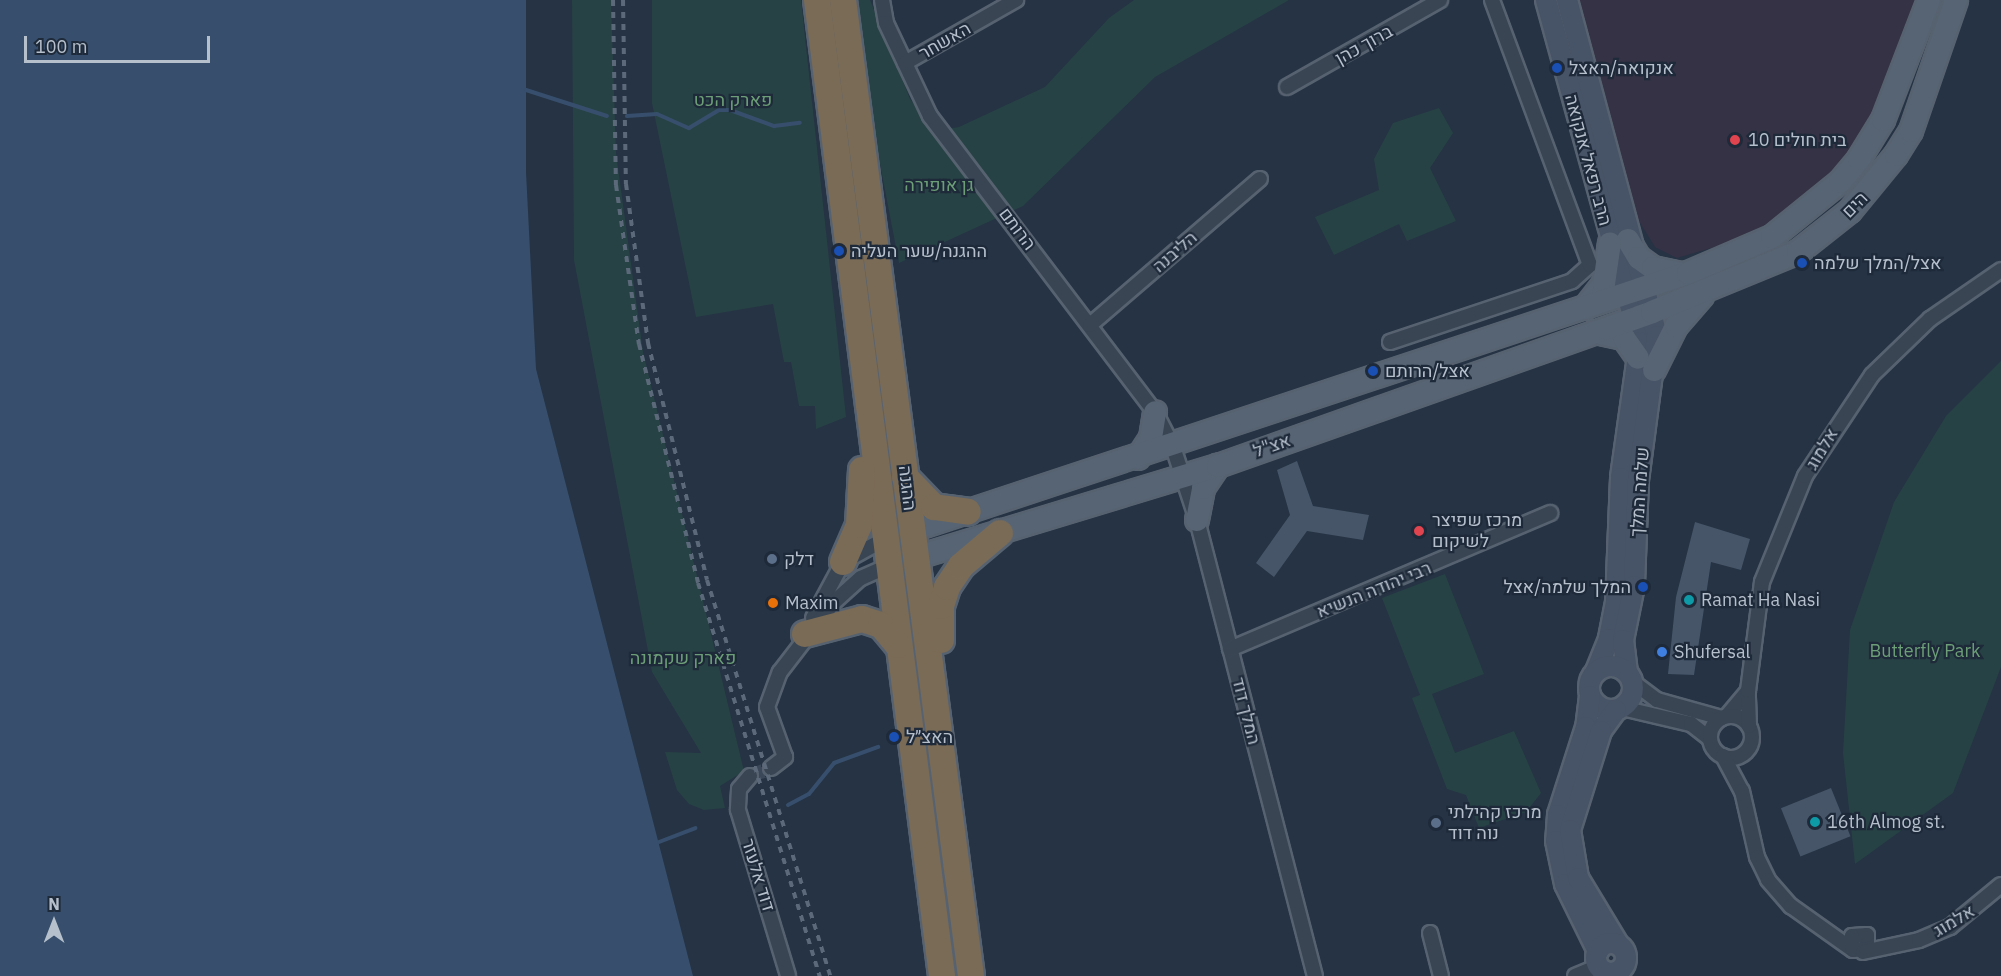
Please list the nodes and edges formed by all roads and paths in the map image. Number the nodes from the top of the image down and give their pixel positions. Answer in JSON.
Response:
{"nodes":[{"id":1,"x":817,"y":0,"type":"edge"},
{"id":2,"x":843,"y":0,"type":"edge"},
{"id":3,"x":882,"y":0,"type":"edge"},
{"id":4,"x":1016,"y":0,"type":"edge"},
{"id":5,"x":1440,"y":0,"type":"edge"},
{"id":6,"x":1492,"y":0,"type":"edge"},
{"id":7,"x":1546,"y":0,"type":"edge"},
{"id":8,"x":1567,"y":0,"type":"edge"},
{"id":9,"x":1929,"y":0,"type":"edge"},
{"id":10,"x":1956,"y":0,"type":"edge"},
{"id":11,"x":905,"y":63,"type":"junction"},
{"id":12,"x":1287,"y":87,"type":"dead end"},
{"id":13,"x":1260,"y":179,"type":"dead end"},
{"id":14,"x":1619,"y":242,"type":"junction"},
{"id":15,"x":2001,"y":270,"type":"edge"},
{"id":16,"x":1688,"y":273,"type":"junction"},
{"id":17,"x":1634,"y":291,"type":"junction"},
{"id":18,"x":1705,"y":292,"type":"junction"},
{"id":19,"x":1586,"y":308,"type":"junction"},
{"id":20,"x":1643,"y":315,"type":"junction"},
{"id":21,"x":1090,"y":325,"type":"junction"},
{"id":22,"x":1595,"y":332,"type":"junction"},
{"id":23,"x":1390,"y":342,"type":"dead end"},
{"id":24,"x":1646,"y":364,"type":"junction"},
{"id":25,"x":864,"y":380,"type":"junction"},
{"id":26,"x":1155,"y":412,"type":"junction"},
{"id":27,"x":1173,"y":447,"type":"junction"},
{"id":28,"x":1138,"y":458,"type":"junction"},
{"id":29,"x":1218,"y":466,"type":"junction"},
{"id":30,"x":905,"y":477,"type":"junction"},
{"id":31,"x":1183,"y":477,"type":"junction"},
{"id":32,"x":968,"y":512,"type":"junction"},
{"id":33,"x":1550,"y":513,"type":"dead end"},
{"id":34,"x":1197,"y":520,"type":"junction"},
{"id":35,"x":912,"y":530,"type":"junction"},
{"id":36,"x":1000,"y":533,"type":"junction"},
{"id":37,"x":885,"y":539,"type":"junction"},
{"id":38,"x":916,"y":559,"type":"junction"},
{"id":39,"x":843,"y":562,"type":"junction"},
{"id":40,"x":888,"y":566,"type":"junction"},
{"id":41,"x":805,"y":634,"type":"junction"},
{"id":42,"x":898,"y":645,"type":"junction"},
{"id":43,"x":1230,"y":649,"type":"junction"},
{"id":44,"x":1596,"y":671,"type":"junction"},
{"id":45,"x":1630,"y":677,"type":"junction"},
{"id":46,"x":1748,"y":691,"type":"junction"},
{"id":47,"x":1590,"y":696,"type":"junction"},
{"id":48,"x":1619,"y":709,"type":"junction"},
{"id":49,"x":1725,"y":717,"type":"junction"},
{"id":50,"x":1749,"y":726,"type":"junction"},
{"id":51,"x":1710,"y":738,"type":"junction"},
{"id":52,"x":1748,"y":749,"type":"junction"},
{"id":53,"x":1723,"y":756,"type":"junction"},
{"id":54,"x":771,"y":768,"type":"dead end"},
{"id":55,"x":750,"y":776,"type":"dead end"},
{"id":56,"x":946,"y":781,"type":"junction"},
{"id":57,"x":1742,"y":791,"type":"junction"},
{"id":58,"x":2001,"y":885,"type":"edge"},
{"id":59,"x":1819,"y":927,"type":"junction"},
{"id":60,"x":1430,"y":933,"type":"dead end"},
{"id":61,"x":1862,"y":934,"type":"junction"},
{"id":62,"x":1899,"y":944,"type":"junction"},
{"id":63,"x":1857,"y":950,"type":"junction"},
{"id":64,"x":1622,"y":951,"type":"junction"},
{"id":65,"x":1604,"y":966,"type":"edge"},
{"id":66,"x":788,"y":976,"type":"edge"},
{"id":67,"x":942,"y":976,"type":"edge"},
{"id":68,"x":971,"y":976,"type":"edge"},
{"id":69,"x":1315,"y":976,"type":"edge"},
{"id":70,"x":1441,"y":976,"type":"edge"},
{"id":71,"x":1575,"y":976,"type":"edge"},
{"id":72,"x":1634,"y":976,"type":"edge"}],
"edges":[{"from":1,"to":25,"type":"highway","name":"ההגנה"},
{"from":2,"to":30,"type":"highway","name":"ההגנה"},
{"from":3,"to":11,"type":"street","name":"הרותם"},
{"from":4,"to":11,"type":"street","name":"האשחר"},
{"from":5,"to":12,"type":"street","name":"ברוך כהן"},
{"from":6,"to":23,"type":"street","name":"הרב רפאל אנקואה"},
{"from":7,"to":14,"type":"street","name":"הרב רפאל אנקואה"},
{"from":8,"to":14,"type":"street","name":"הרב רפאל אנקואה"},
{"from":9,"to":16,"type":"main road","name":"הים"},
{"from":10,"to":18,"type":"main road","name":"הים"},
{"from":11,"to":21,"type":"street","name":"הרותם"},
{"from":13,"to":21,"type":"street","name":"הליבנה"},
{"from":14,"to":16,"type":"main road"},
{"from":14,"to":17,"type":"street","name":"הרב רפאל אנקואה"},
{"from":14,"to":19,"type":"main road"},
{"from":15,"to":46,"type":"street","name":"אלמוג"},
{"from":16,"to":17,"type":"main road","name":"הים"},
{"from":17,"to":19,"type":"main road","name":"אצ\"ל"},
{"from":17,"to":20,"type":"street","name":"הרב רפאל אנקואה"},
{"from":18,"to":20,"type":"main road","name":"הים"},
{"from":18,"to":24,"type":"main road"},
{"from":19,"to":27,"type":"main road","name":"אצ\"ל"},
{"from":20,"to":22,"type":"main road","name":"אצ\"ל"},
{"from":20,"to":24,"type":"street","name":"שלמה המלך"},
{"from":21,"to":26,"type":"street","name":"הרותם"},
{"from":22,"to":24,"type":"main road"},
{"from":22,"to":29,"type":"main road","name":"אצ\"ל"},
{"from":24,"to":44,"type":"street","name":"שלמה המלך"},
{"from":24,"to":45,"type":"street","name":"שלמה המלך"},
{"from":25,"to":37,"type":"highway","name":"ההגנה"},
{"from":25,"to":39,"type":"highway"},
{"from":26,"to":27,"type":"street","name":"הרותם"},
{"from":26,"to":28,"type":"main road"},
{"from":27,"to":28,"type":"main road","name":"אצ\"ל"},
{"from":27,"to":31,"type":"street","name":"המלך דוד"},
{"from":28,"to":32,"type":"main road","name":"אצ\"ל"},
{"from":29,"to":31,"type":"main road","name":"אצ\"ל"},
{"from":29,"to":34,"type":"main road"},
{"from":30,"to":32,"type":"highway"},
{"from":30,"to":35,"type":"highway","name":"ההגנה"},
{"from":31,"to":34,"type":"street","name":"המלך דוד"},
{"from":31,"to":36,"type":"main road","name":"אצ\"ל"},
{"from":32,"to":35,"type":"main road","name":"אצ\"ל"},
{"from":33,"to":43,"type":"street","name":"רבי יהודה הנשיא"},
{"from":34,"to":43,"type":"street","name":"המלך דוד"},
{"from":35,"to":37,"type":"main road","name":"אצ\"ל"},
{"from":35,"to":38,"type":"highway","name":"ההגנה"},
{"from":36,"to":38,"type":"main road","name":"אצ\"ל"},
{"from":36,"to":56,"type":"highway"},
{"from":37,"to":39,"type":"street"},
{"from":37,"to":40,"type":"highway","name":"ההגנה"},
{"from":38,"to":40,"type":"main road","name":"אצ\"ל"},
{"from":38,"to":56,"type":"highway","name":"ההגנה"},
{"from":39,"to":41,"type":"street"},
{"from":40,"to":41,"type":"street"},
{"from":40,"to":42,"type":"highway","name":"ההגנה"},
{"from":41,"to":42,"type":"highway"},
{"from":41,"to":54,"type":"street"},
{"from":42,"to":67,"type":"highway","name":"ההגנה"},
{"from":43,"to":69,"type":"street","name":"המלך דוד"},
{"from":44,"to":45,"type":"street"},
{"from":44,"to":47,"type":"street"},
{"from":45,"to":48,"type":"street"},
{"from":45,"to":49,"type":"street"},
{"from":46,"to":49,"type":"street"},
{"from":46,"to":50,"type":"street","name":"אלמוג"},
{"from":47,"to":48,"type":"street"},
{"from":47,"to":65,"type":"street"},
{"from":48,"to":51,"type":"street"},
{"from":48,"to":64,"type":"street"},
{"from":49,"to":50,"type":"street"},
{"from":49,"to":51,"type":"street"},
{"from":50,"to":52,"type":"street"},
{"from":51,"to":53,"type":"street"},
{"from":52,"to":53,"type":"street"},
{"from":52,"to":57,"type":"street"},
{"from":53,"to":57,"type":"street"},
{"from":55,"to":66,"type":"street","name":"דוד אלעזר"},
{"from":56,"to":68,"type":"highway","name":"ההגנה"},
{"from":57,"to":59,"type":"street"},
{"from":58,"to":62,"type":"street","name":"אלמוג"},
{"from":59,"to":61,"type":"street"},
{"from":59,"to":63,"type":"street"},
{"from":60,"to":70,"type":"street"},
{"from":61,"to":62,"type":"street"},
{"from":61,"to":63,"type":"street"},
{"from":62,"to":63,"type":"street","name":"אלמוג"},
{"from":64,"to":65,"type":"street"},
{"from":64,"to":65,"type":"street"},
{"from":64,"to":72,"type":"street"},
{"from":65,"to":71,"type":"street"}]}
